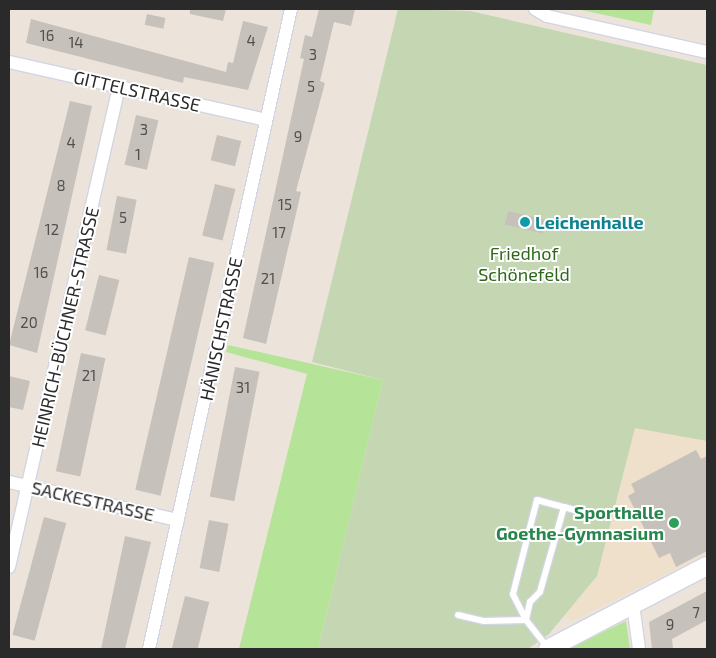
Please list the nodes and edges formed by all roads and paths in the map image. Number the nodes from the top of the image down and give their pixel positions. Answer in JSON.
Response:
{"nodes":[{"id":1,"x":291,"y":9,"type":"edge"},
{"id":2,"x":535,"y":9,"type":"edge"},
{"id":3,"x":707,"y":52,"type":"edge"},
{"id":4,"x":9,"y":62,"type":"edge"},
{"id":5,"x":119,"y":87,"type":"junction"},
{"id":6,"x":266,"y":120,"type":"junction"},
{"id":7,"x":9,"y":482,"type":"edge"},
{"id":8,"x":29,"y":486,"type":"junction"},
{"id":9,"x":564,"y":507,"type":"junction"},
{"id":10,"x":592,"y":515,"type":"dead end"},
{"id":11,"x":178,"y":520,"type":"junction"},
{"id":12,"x":707,"y":566,"type":"edge"},
{"id":13,"x":9,"y":567,"type":"edge"},
{"id":14,"x":633,"y":604,"type":"junction"},
{"id":15,"x":458,"y":614,"type":"dead end"},
{"id":16,"x":526,"y":620,"type":"junction"},
{"id":17,"x":148,"y":649,"type":"edge"},
{"id":18,"x":548,"y":649,"type":"edge"},
{"id":19,"x":639,"y":649,"type":"edge"}],
"edges":[{"from":1,"to":6,"type":"street","name":"HÄNISCHSTRASSE"},
{"from":2,"to":3,"type":"street"},
{"from":4,"to":5,"type":"street","name":"GITTELSTRASSE"},
{"from":5,"to":6,"type":"street","name":"GITTELSTRASSE"},
{"from":5,"to":8,"type":"street","name":"HEINRICH-BÜCHNER-STRASSE"},
{"from":6,"to":11,"type":"street","name":"HÄNISCHSTRASSE"},
{"from":7,"to":8,"type":"street","name":"SACKESTRASSE"},
{"from":8,"to":11,"type":"street","name":"SACKESTRASSE"},
{"from":8,"to":13,"type":"street","name":"HEINRICH-BÜCHNER-STRASSE"},
{"from":9,"to":10,"type":"lane"},
{"from":9,"to":16,"type":"lane"},
{"from":9,"to":16,"type":"lane"},
{"from":11,"to":17,"type":"street","name":"HÄNISCHSTRASSE"},
{"from":12,"to":14,"type":"main road"},
{"from":14,"to":18,"type":"main road"},
{"from":14,"to":19,"type":"street"},
{"from":15,"to":16,"type":"lane"},
{"from":16,"to":18,"type":"lane"}]}
